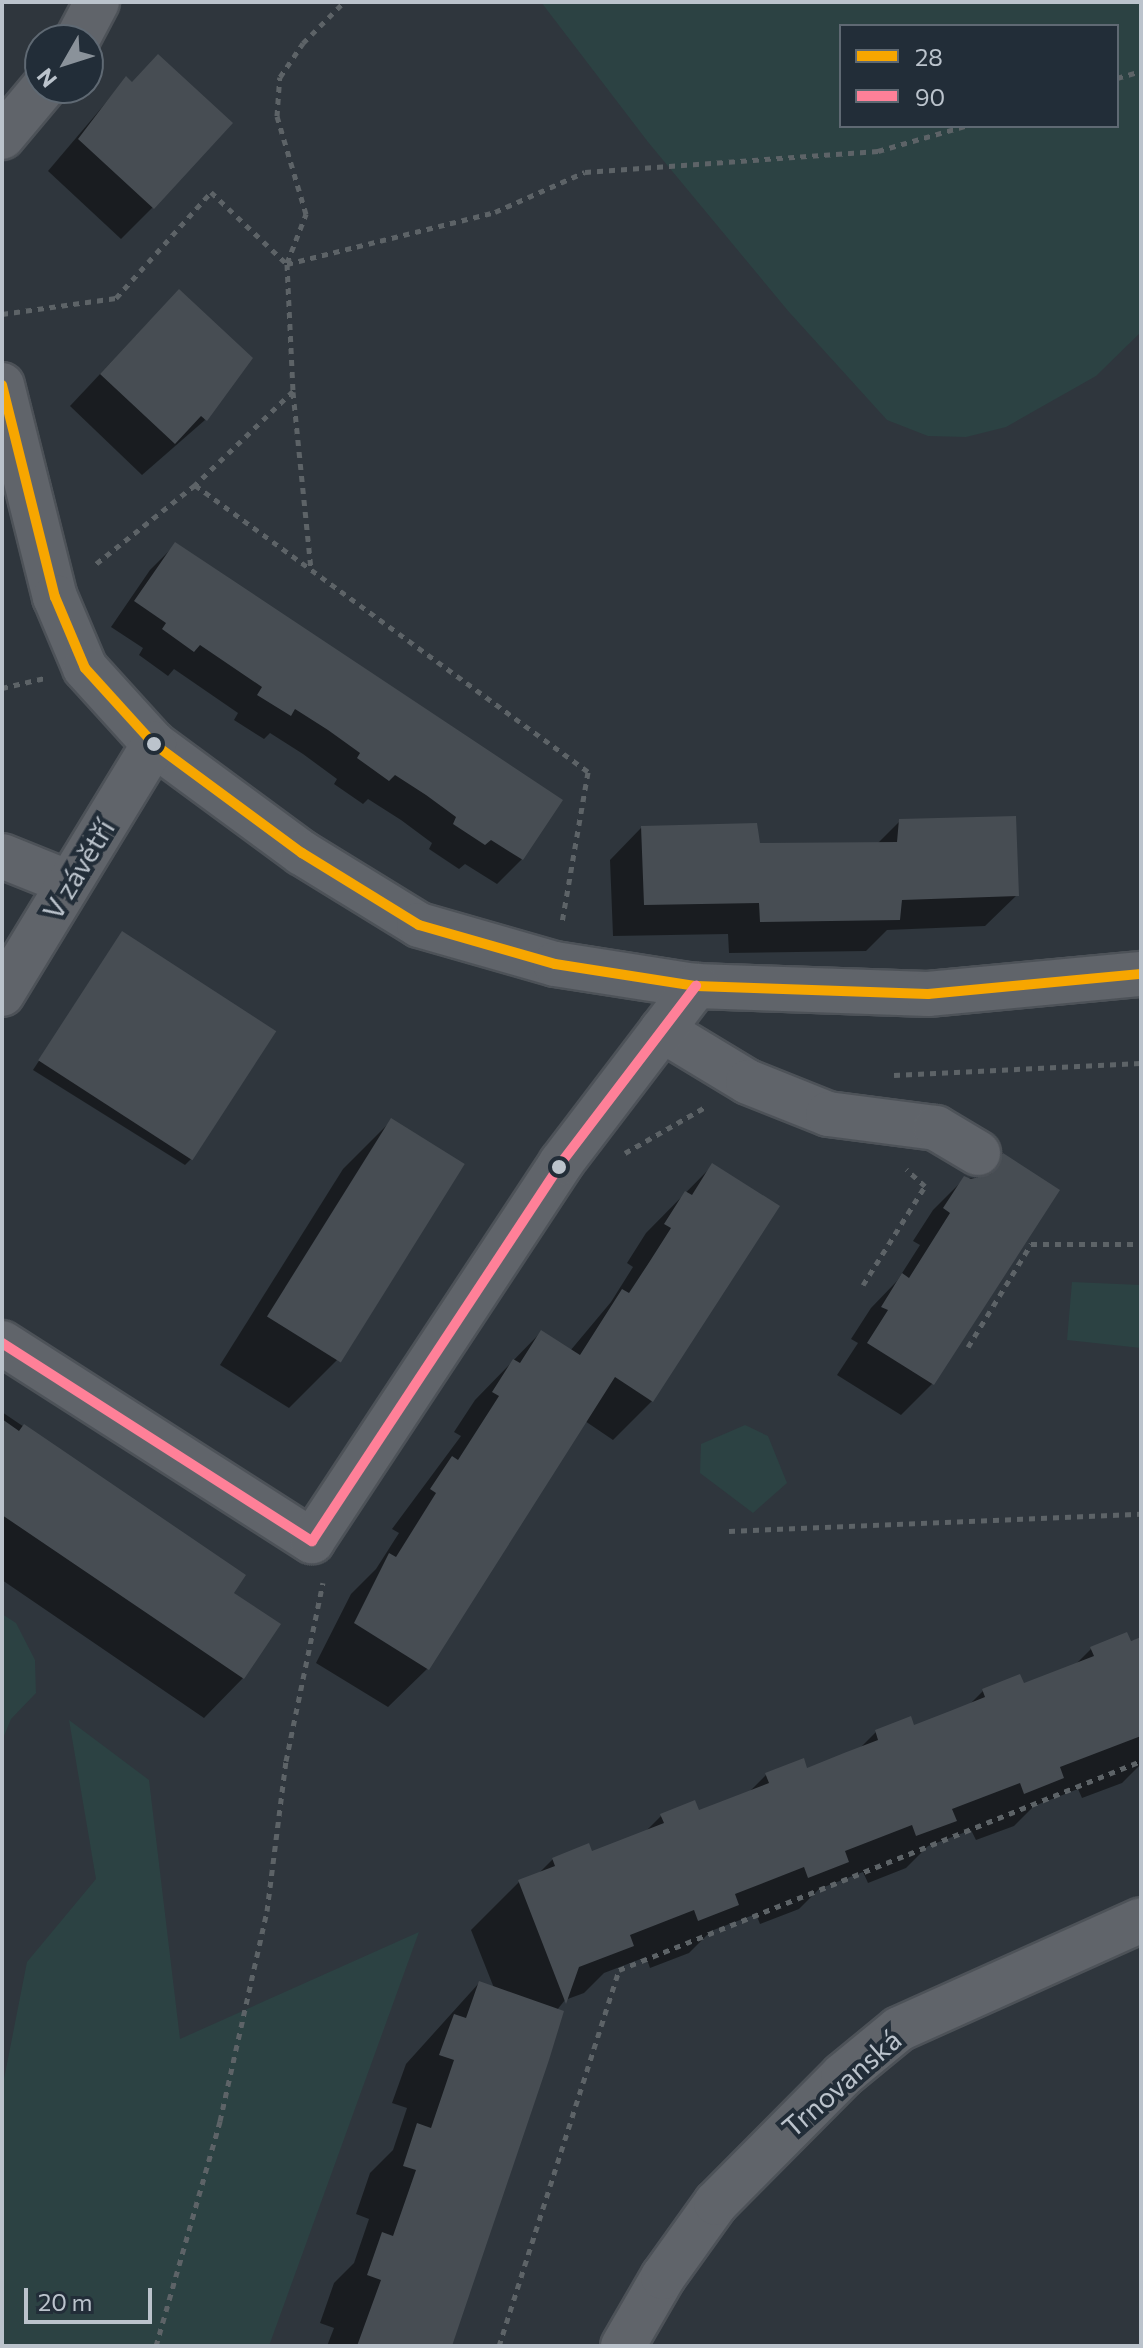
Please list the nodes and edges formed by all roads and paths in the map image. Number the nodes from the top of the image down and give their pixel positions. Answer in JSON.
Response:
{"nodes":[{"id":1,"x":97,"y":2,"type":"edge"},
{"id":2,"x":344,"y":2,"type":"edge"},
{"id":3,"x":85,"y":24,"type":"edge"},
{"id":4,"x":1141,"y":71,"type":"edge"},
{"id":5,"x":1119,"y":77,"type":"edge"},
{"id":6,"x":30,"y":104,"type":"edge"},
{"id":7,"x":958,"y":128,"type":"edge"},
{"id":8,"x":2,"y":137,"type":"edge"},
{"id":9,"x":287,"y":264,"type":"junction"},
{"id":10,"x":2,"y":314,"type":"edge"},
{"id":11,"x":2,"y":385,"type":"edge"},
{"id":12,"x":293,"y":391,"type":"junction"},
{"id":13,"x":195,"y":485,"type":"junction"},
{"id":14,"x":311,"y":568,"type":"junction"},
{"id":15,"x":55,"y":597,"type":"junction"},
{"id":16,"x":154,"y":744,"type":"junction"},
{"id":17,"x":2,"y":856,"type":"edge"},
{"id":18,"x":69,"y":883,"type":"junction"},
{"id":19,"x":555,"y":964,"type":"junction"},
{"id":20,"x":1141,"y":974,"type":"edge"},
{"id":21,"x":696,"y":986,"type":"junction"},
{"id":22,"x":2,"y":994,"type":"edge"},
{"id":23,"x":662,"y":1030,"type":"junction"},
{"id":24,"x":978,"y":1153,"type":"dead end"},
{"id":25,"x":903,"y":1166,"type":"dead end"},
{"id":26,"x":1141,"y":1244,"type":"edge"},
{"id":27,"x":863,"y":1285,"type":"dead end"},
{"id":28,"x":2,"y":1343,"type":"edge"},
{"id":29,"x":968,"y":1347,"type":"dead end"},
{"id":30,"x":1141,"y":1514,"type":"edge"},
{"id":31,"x":729,"y":1531,"type":"dead end"},
{"id":32,"x":312,"y":1541,"type":"junction"},
{"id":33,"x":1141,"y":1761,"type":"edge"},
{"id":34,"x":1141,"y":1920,"type":"edge"},
{"id":35,"x":156,"y":2346,"type":"edge"},
{"id":36,"x":499,"y":2346,"type":"edge"},
{"id":37,"x":623,"y":2346,"type":"edge"}],
"edges":[{"from":1,"to":3,"type":"street"},
{"from":2,"to":9,"type":"path"},
{"from":4,"to":5,"type":"path"},
{"from":6,"to":8,"type":"street"},
{"from":7,"to":9,"type":"path"},
{"from":9,"to":10,"type":"path"},
{"from":9,"to":12,"type":"path"},
{"from":11,"to":15,"type":"street"},
{"from":12,"to":13,"type":"path"},
{"from":12,"to":14,"type":"path"},
{"from":13,"to":14,"type":"path"},
{"from":13,"to":15,"type":"path"},
{"from":14,"to":19,"type":"path"},
{"from":15,"to":16,"type":"street"},
{"from":16,"to":18,"type":"street","name":"V závětří"},
{"from":16,"to":19,"type":"street"},
{"from":17,"to":18,"type":"street"},
{"from":18,"to":22,"type":"street","name":"V závětří"},
{"from":19,"to":21,"type":"street"},
{"from":20,"to":21,"type":"street"},
{"from":21,"to":23,"type":"street"},
{"from":23,"to":24,"type":"street"},
{"from":23,"to":32,"type":"street"},
{"from":25,"to":27,"type":"path"},
{"from":26,"to":29,"type":"path"},
{"from":28,"to":32,"type":"street"},
{"from":30,"to":31,"type":"path"},
{"from":32,"to":35,"type":"path"},
{"from":33,"to":36,"type":"path"},
{"from":34,"to":37,"type":"street","name":"Trnovanská"}]}
